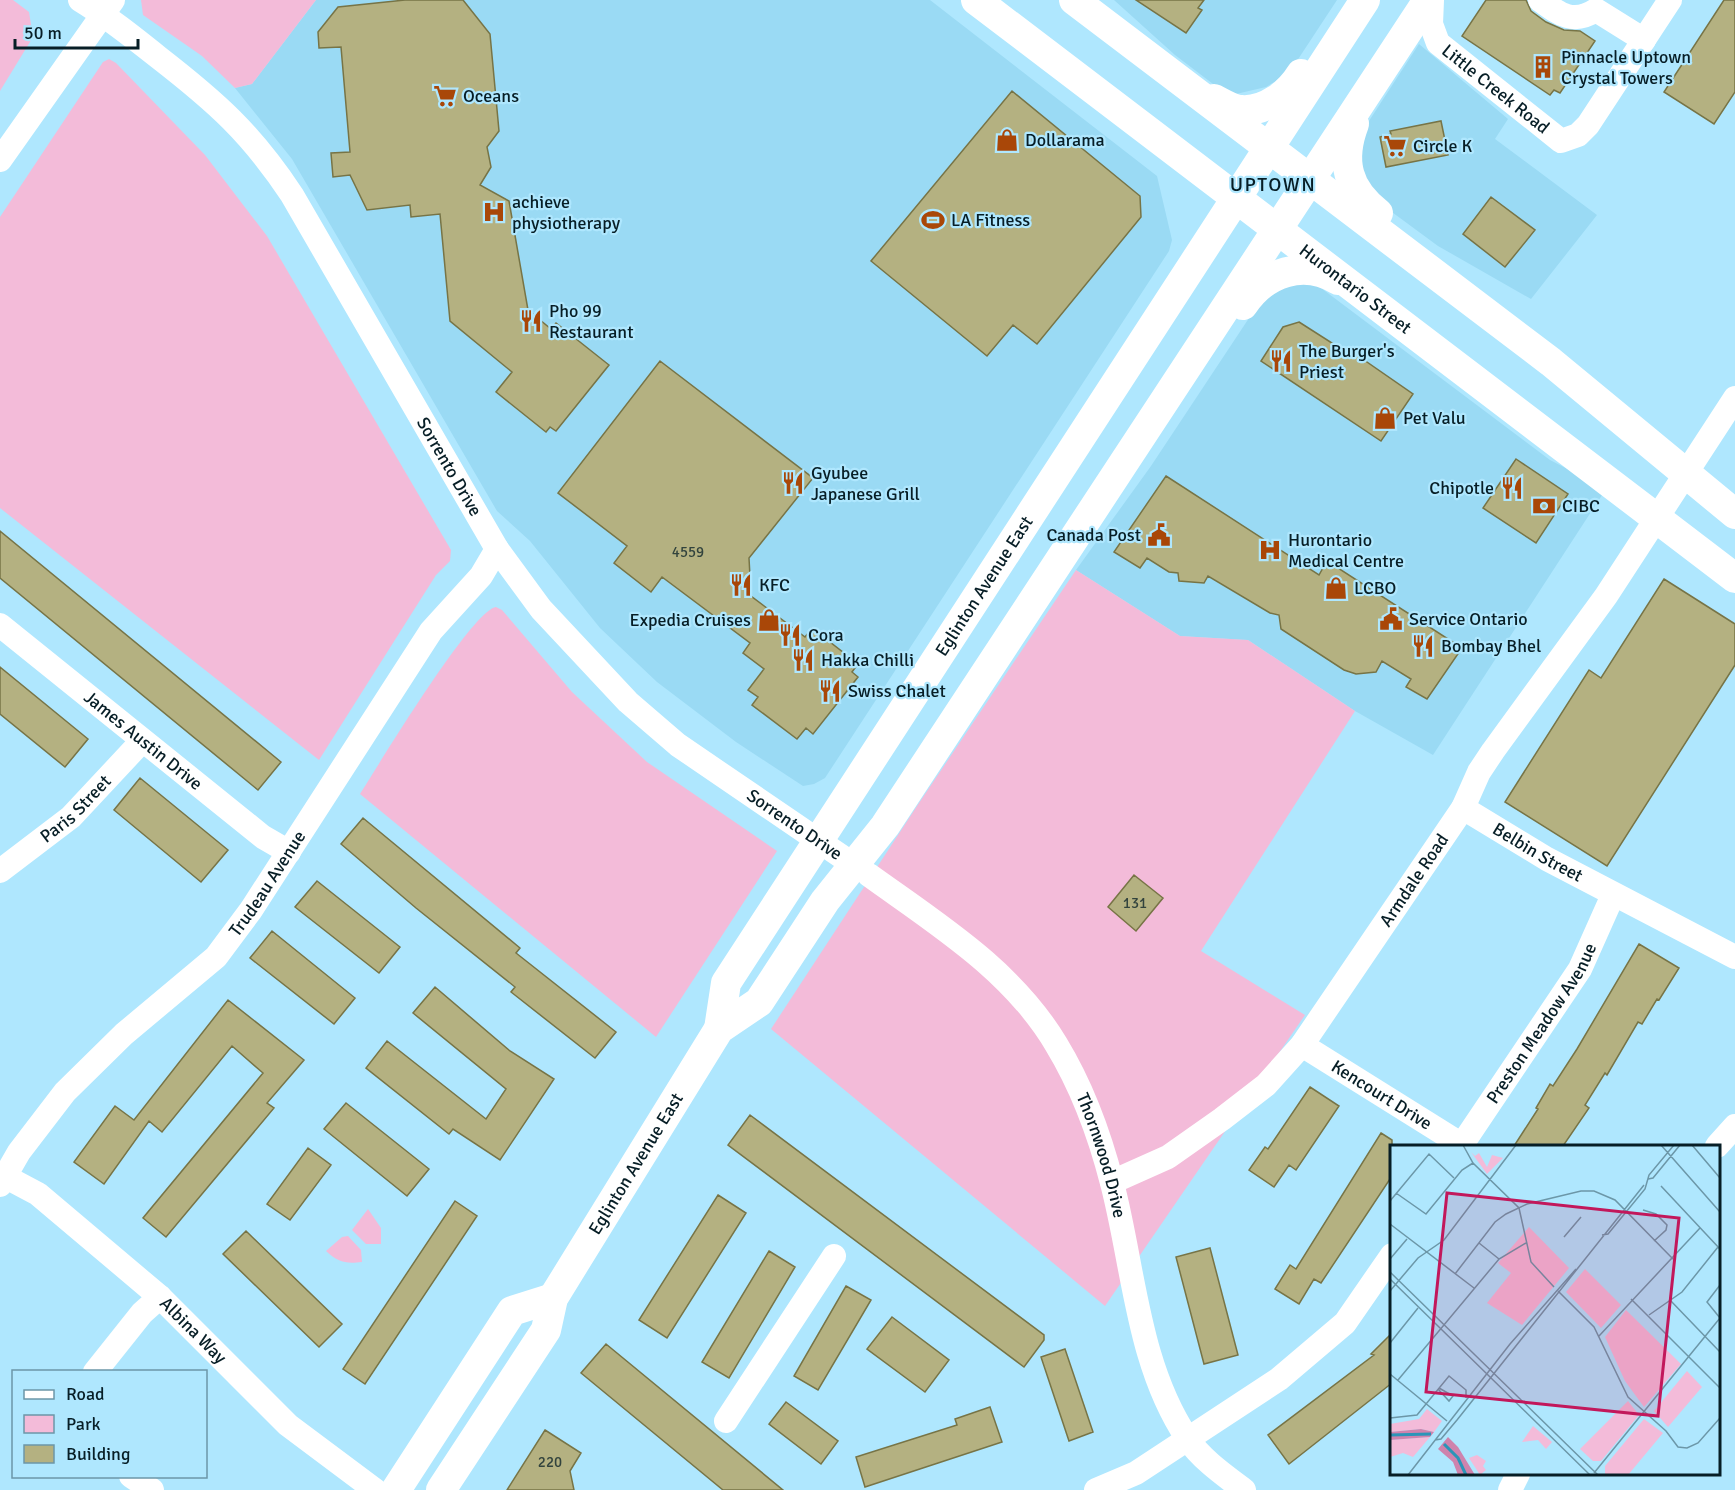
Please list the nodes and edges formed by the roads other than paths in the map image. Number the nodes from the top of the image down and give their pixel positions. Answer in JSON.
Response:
{"nodes":[{"id":1,"x":80,"y":0,"type":"edge"},
{"id":2,"x":976,"y":0,"type":"edge"},
{"id":3,"x":1074,"y":0,"type":"edge"},
{"id":4,"x":1430,"y":0,"type":"edge"},
{"id":5,"x":1540,"y":0,"type":"edge"},
{"id":6,"x":1600,"y":0,"type":"edge"},
{"id":7,"x":1670,"y":0,"type":"edge"},
{"id":8,"x":109,"y":7,"type":"edge"},
{"id":9,"x":1359,"y":8,"type":"edge"},
{"id":10,"x":1645,"y":37,"type":"junction"},
{"id":11,"x":1178,"y":78,"type":"junction"},
{"id":12,"x":1362,"y":102,"type":"junction"},
{"id":13,"x":1268,"y":147,"type":"junction"},
{"id":14,"x":0,"y":160,"type":"edge"},
{"id":15,"x":1311,"y":180,"type":"junction"},
{"id":16,"x":1236,"y":196,"type":"junction"},
{"id":17,"x":1279,"y":228,"type":"junction"},
{"id":18,"x":1400,"y":248,"type":"junction"},
{"id":19,"x":1380,"y":305,"type":"junction"},
{"id":20,"x":1194,"y":359,"type":"junction"},
{"id":21,"x":1735,"y":398,"type":"edge"},
{"id":22,"x":1684,"y":472,"type":"junction"},
{"id":23,"x":1735,"y":514,"type":"edge"},
{"id":24,"x":1656,"y":517,"type":"junction"},
{"id":25,"x":497,"y":549,"type":"junction"},
{"id":26,"x":1735,"y":578,"type":"edge"},
{"id":27,"x":0,"y":626,"type":"edge"},
{"id":28,"x":142,"y":741,"type":"junction"},
{"id":29,"x":1463,"y":808,"type":"junction"},
{"id":30,"x":819,"y":840,"type":"junction"},
{"id":31,"x":289,"y":852,"type":"junction"},
{"id":32,"x":1,"y":869,"type":"edge"},
{"id":33,"x":861,"y":870,"type":"junction"},
{"id":34,"x":1613,"y":895,"type":"junction"},
{"id":35,"x":1735,"y":957,"type":"edge"},
{"id":36,"x":720,"y":1029,"type":"junction"},
{"id":37,"x":1302,"y":1045,"type":"junction"},
{"id":38,"x":1735,"y":1126,"type":"edge"},
{"id":39,"x":1459,"y":1145,"type":"edge"},
{"id":40,"x":1462,"y":1145,"type":"edge"},
{"id":41,"x":1717,"y":1145,"type":"edge"},
{"id":42,"x":3,"y":1181,"type":"edge"},
{"id":43,"x":1112,"y":1182,"type":"junction"},
{"id":44,"x":834,"y":1256,"type":"dead end"},
{"id":45,"x":1390,"y":1258,"type":"edge"},
{"id":46,"x":160,"y":1297,"type":"junction"},
{"id":47,"x":553,"y":1298,"type":"junction"},
{"id":48,"x":95,"y":1370,"type":"edge"},
{"id":49,"x":726,"y":1421,"type":"dead end"},
{"id":50,"x":1188,"y":1439,"type":"junction"},
{"id":51,"x":1517,"y":1475,"type":"edge"},
{"id":52,"x":134,"y":1478,"type":"edge"},
{"id":53,"x":152,"y":1490,"type":"edge"},
{"id":54,"x":375,"y":1490,"type":"edge"},
{"id":55,"x":396,"y":1490,"type":"edge"},
{"id":56,"x":441,"y":1490,"type":"edge"},
{"id":57,"x":1096,"y":1490,"type":"edge"},
{"id":58,"x":1244,"y":1490,"type":"edge"},
{"id":59,"x":1510,"y":1490,"type":"edge"}],
"edges":[{"from":1,"to":8,"type":"street","name":"Sorrento Drive"},
{"from":2,"to":16,"type":"main road","name":"Hurontario Street"},
{"from":3,"to":11,"type":"main road"},
{"from":4,"to":10,"type":"street","name":"Little Creek Road"},
{"from":4,"to":12,"type":"main road"},
{"from":5,"to":10,"type":"street"},
{"from":6,"to":10,"type":"street"},
{"from":7,"to":10,"type":"street","name":"Little Creek Road"},
{"from":8,"to":14,"type":"street"},
{"from":8,"to":25,"type":"street","name":"Sorrento Drive"},
{"from":9,"to":11,"type":"main road"},
{"from":9,"to":13,"type":"main road","name":"Eglinton Avenue East"},
{"from":11,"to":13,"type":"main road"},
{"from":12,"to":15,"type":"main road","name":"Eglinton Avenue East"},
{"from":12,"to":18,"type":"main road"},
{"from":13,"to":15,"type":"main road"},
{"from":13,"to":16,"type":"main road","name":"Eglinton Avenue East"},
{"from":15,"to":17,"type":"main road","name":"Eglinton Avenue East"},
{"from":15,"to":18,"type":"main road"},
{"from":16,"to":17,"type":"main road","name":"Hurontario Street"},
{"from":16,"to":30,"type":"main road","name":"Eglinton Avenue East"},
{"from":17,"to":19,"type":"main road","name":"Hurontario Street"},
{"from":17,"to":20,"type":"main road","name":"Eglinton Avenue East"},
{"from":18,"to":22,"type":"main road"},
{"from":19,"to":20,"type":"main road"},
{"from":19,"to":24,"type":"main road","name":"Hurontario Street"},
{"from":20,"to":33,"type":"main road","name":"Eglinton Avenue East"},
{"from":21,"to":22,"type":"street","name":"Armdale Road"},
{"from":22,"to":23,"type":"main road"},
{"from":22,"to":24,"type":"street","name":"Armdale Road"},
{"from":24,"to":26,"type":"main road","name":"Hurontario Street"},
{"from":24,"to":29,"type":"street","name":"Armdale Road"},
{"from":25,"to":30,"type":"street","name":"Sorrento Drive"},
{"from":25,"to":31,"type":"street","name":"Trudeau Avenue"},
{"from":27,"to":28,"type":"street","name":"James Austin Drive"},
{"from":28,"to":31,"type":"street","name":"James Austin Drive"},
{"from":28,"to":32,"type":"street","name":"Paris Street"},
{"from":29,"to":34,"type":"street","name":"Belbin Street"},
{"from":29,"to":37,"type":"street","name":"Armdale Road"},
{"from":30,"to":33,"type":"street","name":"Sorrento Drive"},
{"from":30,"to":36,"type":"main road","name":"Eglinton Avenue East"},
{"from":31,"to":42,"type":"street","name":"Trudeau Avenue"},
{"from":33,"to":36,"type":"main road","name":"Eglinton Avenue East"},
{"from":33,"to":43,"type":"street","name":"Thornwood Drive"},
{"from":34,"to":35,"type":"street","name":"Belbin Street"},
{"from":34,"to":40,"type":"street","name":"Preston Meadow Avenue"},
{"from":36,"to":47,"type":"main road","name":"Eglinton Avenue East"},
{"from":37,"to":39,"type":"street","name":"Kencourt Drive"},
{"from":37,"to":43,"type":"street","name":"Armdale Road"},
{"from":38,"to":41,"type":"street"},
{"from":42,"to":46,"type":"street","name":"Albina Way"},
{"from":43,"to":50,"type":"street","name":"Thornwood Drive"},
{"from":44,"to":49,"type":"street"},
{"from":45,"to":50,"type":"street"},
{"from":46,"to":48,"type":"street"},
{"from":46,"to":54,"type":"street","name":"Albina Way"},
{"from":47,"to":55,"type":"main road"},
{"from":47,"to":56,"type":"main road","name":"Eglinton Avenue East"},
{"from":50,"to":57,"type":"street"},
{"from":50,"to":58,"type":"street","name":"Thornwood Drive"},
{"from":51,"to":59,"type":"street"},
{"from":52,"to":53,"type":"street"}]}
